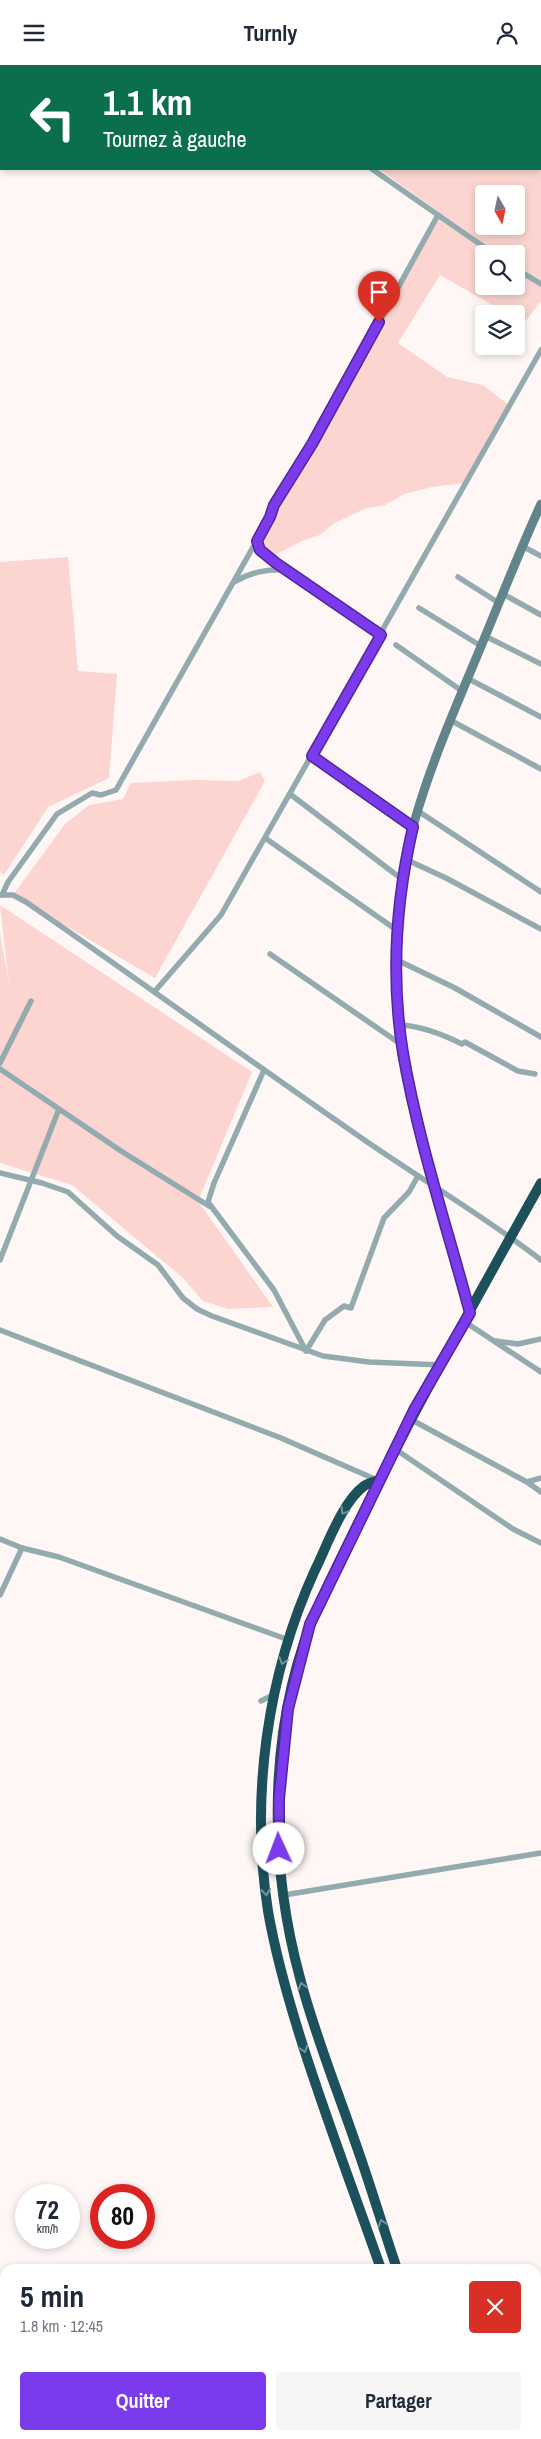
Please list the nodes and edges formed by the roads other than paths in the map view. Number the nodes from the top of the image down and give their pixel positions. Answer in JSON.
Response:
{"nodes":[{"id":1,"x":373,"y":170,"type":"edge"},
{"id":2,"x":438,"y":215,"type":"junction"},
{"id":3,"x":481,"y":245,"type":"edge"},
{"id":4,"x":525,"y":274,"type":"edge"},
{"id":5,"x":541,"y":284,"type":"edge"},
{"id":6,"x":541,"y":350,"type":"edge"},
{"id":7,"x":541,"y":505,"type":"edge"},
{"id":8,"x":257,"y":541,"type":"junction"},
{"id":9,"x":522,"y":546,"type":"junction"},
{"id":10,"x":541,"y":556,"type":"edge"},
{"id":11,"x":287,"y":570,"type":"junction"},
{"id":12,"x":458,"y":577,"type":"dead end"},
{"id":13,"x":232,"y":583,"type":"junction"},
{"id":14,"x":501,"y":599,"type":"junction"},
{"id":15,"x":419,"y":608,"type":"dead end"},
{"id":16,"x":541,"y":615,"type":"edge"},
{"id":17,"x":381,"y":635,"type":"junction"},
{"id":18,"x":485,"y":637,"type":"junction"},
{"id":19,"x":396,"y":645,"type":"dead end"},
{"id":20,"x":481,"y":646,"type":"junction"},
{"id":21,"x":541,"y":664,"type":"edge"},
{"id":22,"x":467,"y":679,"type":"junction"},
{"id":23,"x":462,"y":691,"type":"junction"},
{"id":24,"x":541,"y":717,"type":"edge"},
{"id":25,"x":450,"y":720,"type":"junction"},
{"id":26,"x":312,"y":756,"type":"junction"},
{"id":27,"x":541,"y":769,"type":"edge"},
{"id":28,"x":290,"y":794,"type":"junction"},
{"id":29,"x":418,"y":811,"type":"junction"},
{"id":30,"x":413,"y":827,"type":"junction"},
{"id":31,"x":265,"y":838,"type":"junction"},
{"id":32,"x":405,"y":859,"type":"junction"},
{"id":33,"x":403,"y":881,"type":"junction"},
{"id":34,"x":541,"y":892,"type":"edge"},
{"id":35,"x":1,"y":895,"type":"edge"},
{"id":36,"x":541,"y":929,"type":"edge"},
{"id":37,"x":398,"y":931,"type":"junction"},
{"id":38,"x":270,"y":954,"type":"dead end"},
{"id":39,"x":397,"y":960,"type":"junction"},
{"id":40,"x":155,"y":991,"type":"junction"},
{"id":41,"x":30,"y":1001,"type":"dead end"},
{"id":42,"x":400,"y":1025,"type":"junction"},
{"id":43,"x":541,"y":1037,"type":"edge"},
{"id":44,"x":402,"y":1045,"type":"junction"},
{"id":45,"x":0,"y":1063,"type":"edge"},
{"id":46,"x":0,"y":1069,"type":"edge"},
{"id":47,"x":264,"y":1070,"type":"junction"},
{"id":48,"x":535,"y":1073,"type":"dead end"},
{"id":49,"x":59,"y":1109,"type":"junction"},
{"id":50,"x":0,"y":1173,"type":"edge"},
{"id":51,"x":418,"y":1176,"type":"junction"},
{"id":52,"x":30,"y":1180,"type":"junction"},
{"id":53,"x":541,"y":1183,"type":"edge"},
{"id":54,"x":436,"y":1188,"type":"junction"},
{"id":55,"x":209,"y":1206,"type":"junction"},
{"id":56,"x":511,"y":1237,"type":"junction"},
{"id":57,"x":0,"y":1260,"type":"edge"},
{"id":58,"x":541,"y":1260,"type":"edge"},
{"id":59,"x":468,"y":1317,"type":"junction"},
{"id":60,"x":0,"y":1330,"type":"edge"},
{"id":61,"x":541,"y":1339,"type":"edge"},
{"id":62,"x":494,"y":1340,"type":"junction"},
{"id":63,"x":306,"y":1351,"type":"junction"},
{"id":64,"x":442,"y":1365,"type":"junction"},
{"id":65,"x":541,"y":1372,"type":"edge"},
{"id":66,"x":410,"y":1419,"type":"junction"},
{"id":67,"x":395,"y":1449,"type":"junction"},
{"id":68,"x":541,"y":1478,"type":"edge"},
{"id":69,"x":379,"y":1480,"type":"junction"},
{"id":70,"x":527,"y":1483,"type":"junction"},
{"id":71,"x":541,"y":1492,"type":"edge"},
{"id":72,"x":0,"y":1539,"type":"edge"},
{"id":73,"x":541,"y":1543,"type":"edge"},
{"id":74,"x":22,"y":1548,"type":"junction"},
{"id":75,"x":0,"y":1595,"type":"edge"},
{"id":76,"x":289,"y":1641,"type":"junction"},
{"id":77,"x":273,"y":1695,"type":"junction"},
{"id":78,"x":261,"y":1701,"type":"dead end"},
{"id":79,"x":541,"y":1853,"type":"edge"},
{"id":80,"x":284,"y":1895,"type":"junction"},
{"id":81,"x":379,"y":2264,"type":"edge"},
{"id":82,"x":396,"y":2264,"type":"edge"}],
"edges":[{"from":1,"to":2,"type":"street"},
{"from":2,"to":3,"type":"street"},
{"from":2,"to":8,"type":"street"},
{"from":4,"to":5,"type":"street"},
{"from":6,"to":17,"type":"street"},
{"from":7,"to":9,"type":"street"},
{"from":8,"to":11,"type":"street"},
{"from":8,"to":13,"type":"street"},
{"from":9,"to":10,"type":"street"},
{"from":9,"to":14,"type":"street"},
{"from":11,"to":13,"type":"street"},
{"from":11,"to":17,"type":"street"},
{"from":12,"to":14,"type":"street"},
{"from":13,"to":35,"type":"street"},
{"from":14,"to":16,"type":"street"},
{"from":14,"to":18,"type":"street"},
{"from":15,"to":20,"type":"street"},
{"from":17,"to":26,"type":"street"},
{"from":18,"to":20,"type":"street"},
{"from":18,"to":21,"type":"street"},
{"from":19,"to":23,"type":"street"},
{"from":20,"to":22,"type":"street"},
{"from":22,"to":23,"type":"street"},
{"from":22,"to":24,"type":"street"},
{"from":23,"to":25,"type":"street"},
{"from":25,"to":27,"type":"street"},
{"from":25,"to":29,"type":"street"},
{"from":26,"to":28,"type":"street"},
{"from":26,"to":30,"type":"street"},
{"from":28,"to":31,"type":"street"},
{"from":28,"to":33,"type":"street"},
{"from":29,"to":30,"type":"street"},
{"from":29,"to":34,"type":"street"},
{"from":30,"to":32,"type":"street"},
{"from":31,"to":37,"type":"street"},
{"from":31,"to":40,"type":"street"},
{"from":32,"to":33,"type":"street"},
{"from":32,"to":36,"type":"street"},
{"from":33,"to":37,"type":"street"},
{"from":35,"to":40,"type":"street"},
{"from":37,"to":39,"type":"street"},
{"from":38,"to":44,"type":"street"},
{"from":39,"to":42,"type":"street"},
{"from":39,"to":43,"type":"street"},
{"from":40,"to":47,"type":"street"},
{"from":41,"to":45,"type":"street"},
{"from":42,"to":44,"type":"street"},
{"from":42,"to":48,"type":"street"},
{"from":44,"to":54,"type":"street"},
{"from":46,"to":49,"type":"street"},
{"from":47,"to":51,"type":"street"},
{"from":47,"to":55,"type":"street"},
{"from":49,"to":52,"type":"street"},
{"from":49,"to":55,"type":"street"},
{"from":50,"to":52,"type":"street"},
{"from":51,"to":54,"type":"street"},
{"from":51,"to":63,"type":"street"},
{"from":52,"to":57,"type":"street"},
{"from":52,"to":63,"type":"street"},
{"from":53,"to":56,"type":"highway"},
{"from":54,"to":56,"type":"street"},
{"from":54,"to":59,"type":"street"},
{"from":55,"to":63,"type":"street"},
{"from":56,"to":58,"type":"street"},
{"from":56,"to":59,"type":"highway"},
{"from":59,"to":62,"type":"street"},
{"from":59,"to":64,"type":"highway"},
{"from":60,"to":69,"type":"street"},
{"from":61,"to":62,"type":"street"},
{"from":62,"to":65,"type":"street"},
{"from":63,"to":64,"type":"street"},
{"from":64,"to":66,"type":"highway"},
{"from":66,"to":67,"type":"highway"},
{"from":66,"to":70,"type":"street"},
{"from":67,"to":69,"type":"highway"},
{"from":67,"to":73,"type":"street"},
{"from":68,"to":70,"type":"street"},
{"from":69,"to":76,"type":"highway","one_way":true},
{"from":69,"to":80,"type":"highway"},
{"from":70,"to":71,"type":"street"},
{"from":72,"to":74,"type":"street"},
{"from":74,"to":75,"type":"street"},
{"from":74,"to":76,"type":"street"},
{"from":76,"to":77,"type":"highway","one_way":true},
{"from":77,"to":78,"type":"street"},
{"from":77,"to":81,"type":"highway","one_way":true},
{"from":79,"to":80,"type":"street"},
{"from":82,"to":80,"type":"highway","one_way":true}]}
